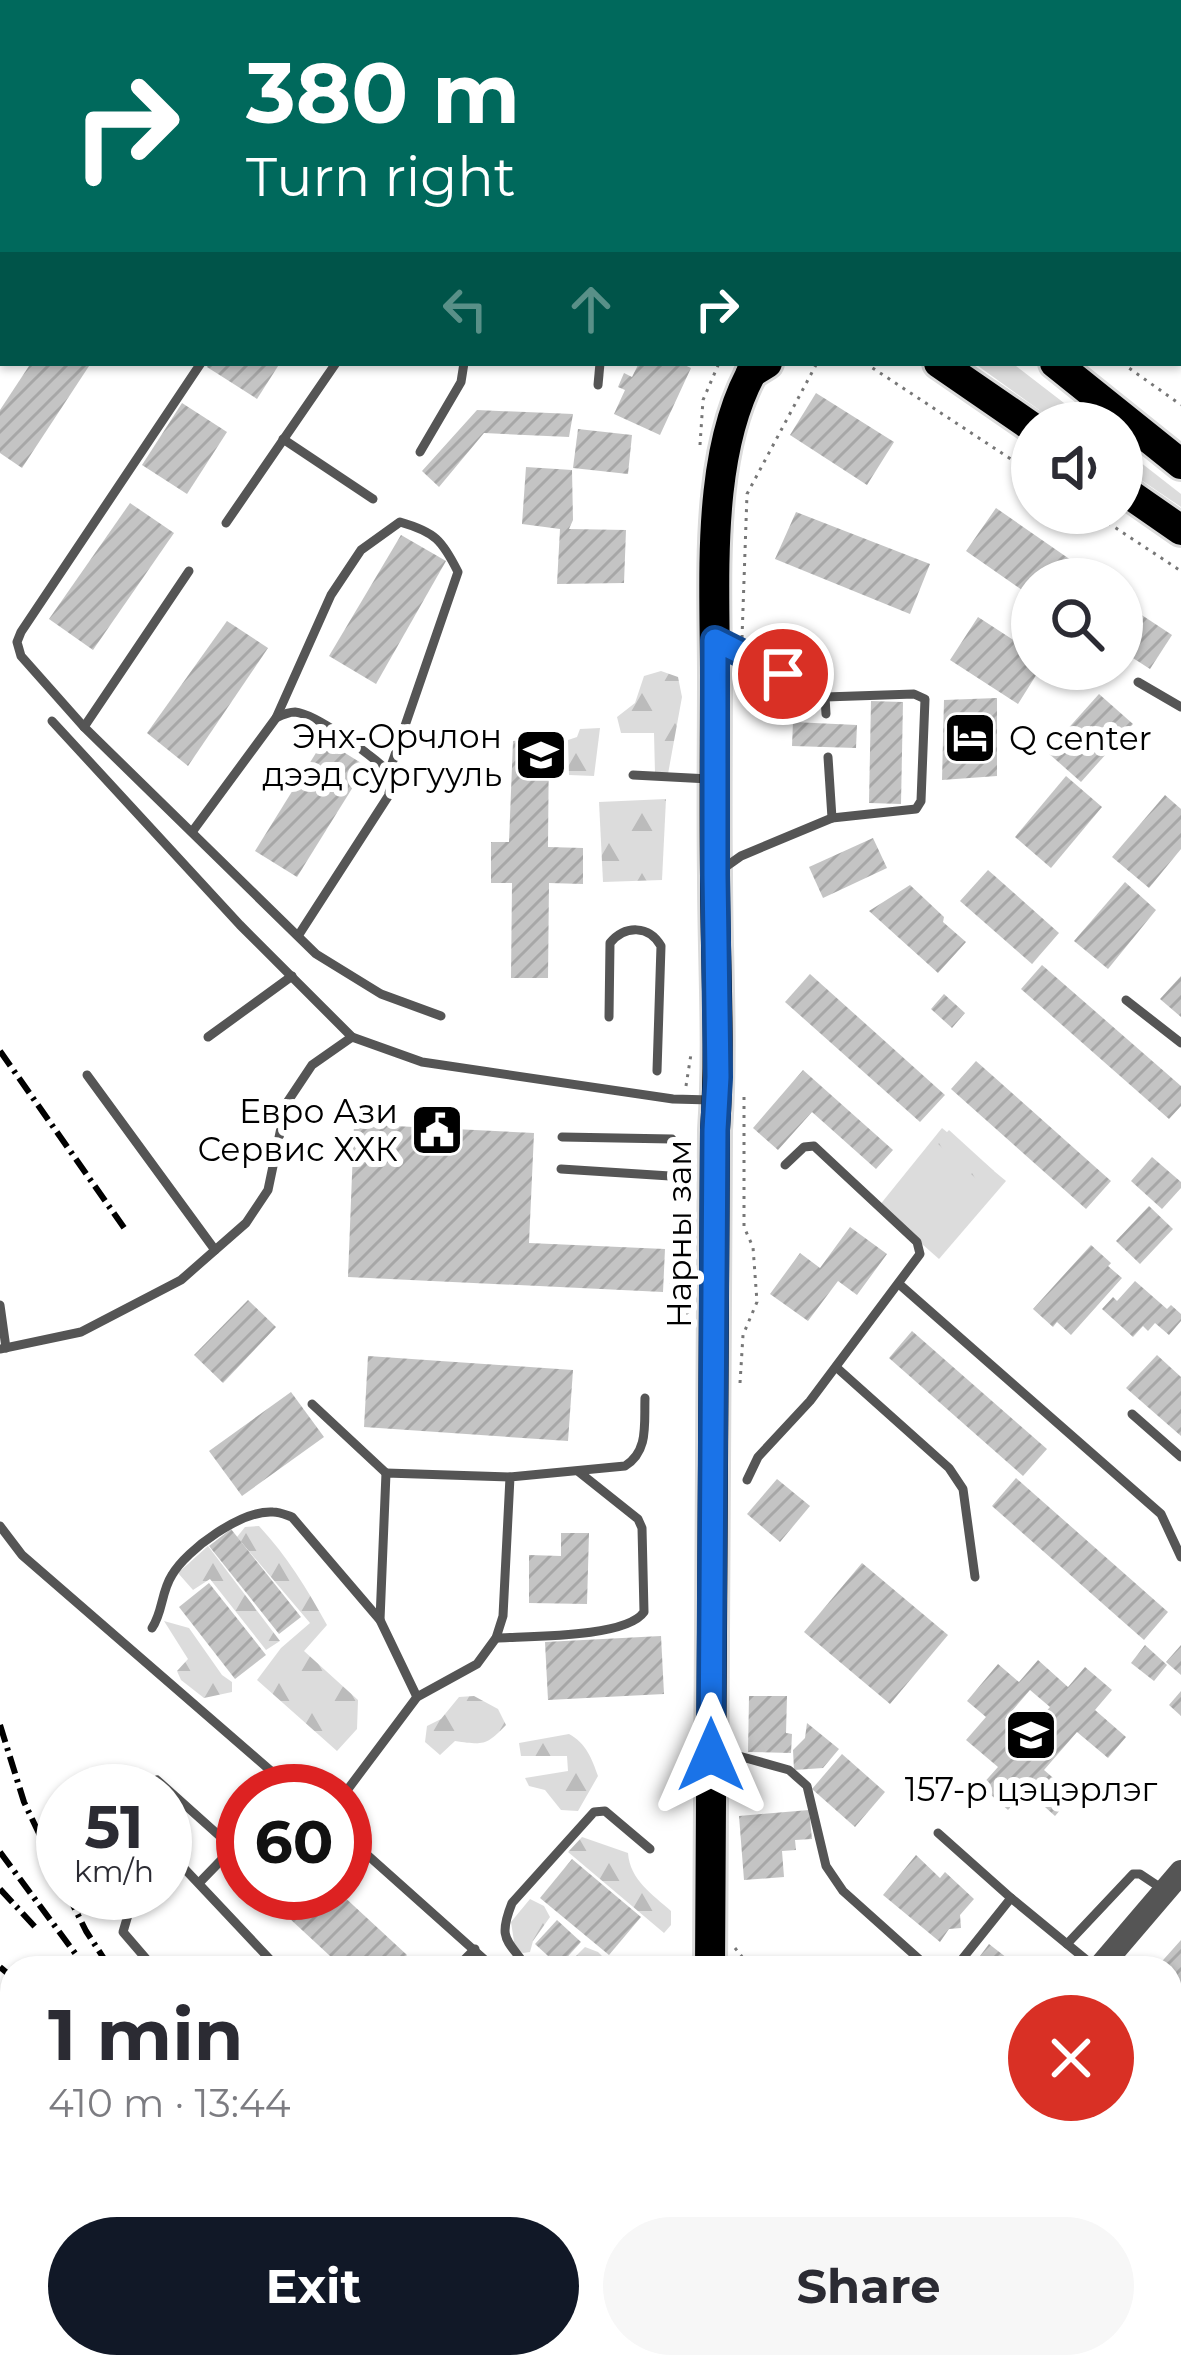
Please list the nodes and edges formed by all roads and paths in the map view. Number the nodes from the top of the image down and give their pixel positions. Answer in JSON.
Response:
{"nodes":[{"id":1,"x":199,"y":366,"type":"edge"},
{"id":2,"x":333,"y":366,"type":"edge"},
{"id":3,"x":464,"y":366,"type":"edge"},
{"id":4,"x":600,"y":366,"type":"edge"},
{"id":5,"x":757,"y":366,"type":"edge"},
{"id":6,"x":815,"y":366,"type":"edge"},
{"id":7,"x":871,"y":366,"type":"edge"},
{"id":8,"x":943,"y":366,"type":"edge"},
{"id":9,"x":1058,"y":366,"type":"edge"},
{"id":10,"x":1126,"y":366,"type":"edge"},
{"id":11,"x":598,"y":385,"type":"dead end"},
{"id":12,"x":1181,"y":405,"type":"edge"},
{"id":13,"x":1011,"y":413,"type":"edge"},
{"id":14,"x":283,"y":439,"type":"junction"},
{"id":15,"x":420,"y":452,"type":"dead end"},
{"id":16,"x":1011,"y":459,"type":"edge"},
{"id":17,"x":1181,"y":464,"type":"edge"},
{"id":18,"x":374,"y":500,"type":"dead end"},
{"id":19,"x":1143,"y":504,"type":"edge"},
{"id":20,"x":226,"y":523,"type":"dead end"},
{"id":21,"x":1181,"y":530,"type":"edge"},
{"id":22,"x":1125,"y":534,"type":"edge"},
{"id":23,"x":189,"y":571,"type":"dead end"},
{"id":24,"x":1181,"y":571,"type":"edge"},
{"id":25,"x":728,"y":645,"type":"junction"},
{"id":26,"x":1143,"y":685,"type":"edge"},
{"id":27,"x":825,"y":697,"type":"junction"},
{"id":28,"x":1181,"y":706,"type":"edge"},
{"id":29,"x":826,"y":714,"type":"dead end"},
{"id":30,"x":276,"y":718,"type":"junction"},
{"id":31,"x":52,"y":721,"type":"dead end"},
{"id":32,"x":84,"y":727,"type":"junction"},
{"id":33,"x":828,"y":757,"type":"dead end"},
{"id":34,"x":389,"y":772,"type":"junction"},
{"id":35,"x":633,"y":775,"type":"dead end"},
{"id":36,"x":715,"y":779,"type":"junction"},
{"id":37,"x":832,"y":818,"type":"junction"},
{"id":38,"x":192,"y":832,"type":"junction"},
{"id":39,"x":715,"y":875,"type":"junction"},
{"id":40,"x":298,"y":936,"type":"junction"},
{"id":41,"x":292,"y":976,"type":"junction"},
{"id":42,"x":1126,"y":1000,"type":"dead end"},
{"id":43,"x":441,"y":1016,"type":"dead end"},
{"id":44,"x":610,"y":1017,"type":"dead end"},
{"id":45,"x":352,"y":1036,"type":"junction"},
{"id":46,"x":208,"y":1037,"type":"dead end"},
{"id":47,"x":1181,"y":1043,"type":"edge"},
{"id":48,"x":656,"y":1071,"type":"dead end"},
{"id":49,"x":87,"y":1075,"type":"dead end"},
{"id":50,"x":730,"y":1096,"type":"junction"},
{"id":51,"x":562,"y":1137,"type":"dead end"},
{"id":52,"x":672,"y":1139,"type":"dead end"},
{"id":53,"x":785,"y":1165,"type":"dead end"},
{"id":54,"x":561,"y":1169,"type":"dead end"},
{"id":55,"x":670,"y":1176,"type":"dead end"},
{"id":56,"x":215,"y":1250,"type":"junction"},
{"id":57,"x":899,"y":1284,"type":"junction"},
{"id":58,"x":0,"y":1305,"type":"edge"},
{"id":59,"x":3,"y":1349,"type":"edge"},
{"id":60,"x":836,"y":1367,"type":"junction"},
{"id":61,"x":740,"y":1393,"type":"dead end"},
{"id":62,"x":645,"y":1398,"type":"dead end"},
{"id":63,"x":312,"y":1404,"type":"dead end"},
{"id":64,"x":1132,"y":1414,"type":"dead end"},
{"id":65,"x":1181,"y":1457,"type":"edge"},
{"id":66,"x":579,"y":1472,"type":"junction"},
{"id":67,"x":386,"y":1473,"type":"junction"},
{"id":68,"x":510,"y":1477,"type":"junction"},
{"id":69,"x":747,"y":1480,"type":"dead end"},
{"id":70,"x":0,"y":1526,"type":"edge"},
{"id":71,"x":1181,"y":1557,"type":"edge"},
{"id":72,"x":975,"y":1577,"type":"dead end"},
{"id":73,"x":380,"y":1620,"type":"junction"},
{"id":74,"x":152,"y":1628,"type":"dead end"},
{"id":75,"x":496,"y":1638,"type":"junction"},
{"id":76,"x":417,"y":1697,"type":"junction"},
{"id":77,"x":711,"y":1755,"type":"junction"},
{"id":78,"x":263,"y":1764,"type":"edge"},
{"id":79,"x":367,"y":1764,"type":"edge"},
{"id":80,"x":192,"y":1812,"type":"edge"},
{"id":81,"x":938,"y":1833,"type":"dead end"},
{"id":82,"x":650,"y":1849,"type":"dead end"},
{"id":83,"x":372,"y":1859,"type":"edge"},
{"id":84,"x":192,"y":1875,"type":"edge"},
{"id":85,"x":1173,"y":1881,"type":"edge"},
{"id":86,"x":199,"y":1883,"type":"junction"},
{"id":87,"x":1011,"y":1898,"type":"junction"},
{"id":88,"x":127,"y":1920,"type":"edge"},
{"id":89,"x":1067,"y":1944,"type":"junction"},
{"id":90,"x":475,"y":1949,"type":"junction"},
{"id":91,"x":144,"y":1956,"type":"edge"},
{"id":92,"x":267,"y":1956,"type":"edge"},
{"id":93,"x":468,"y":1956,"type":"edge"},
{"id":94,"x":482,"y":1956,"type":"edge"},
{"id":95,"x":517,"y":1956,"type":"edge"},
{"id":96,"x":716,"y":1956,"type":"edge"},
{"id":97,"x":916,"y":1956,"type":"edge"},
{"id":98,"x":965,"y":1956,"type":"edge"},
{"id":99,"x":1082,"y":1956,"type":"edge"},
{"id":100,"x":1108,"y":1956,"type":"edge"}],
"edges":[{"from":1,"to":32,"type":"lane"},
{"from":2,"to":14,"type":"lane"},
{"from":3,"to":15,"type":"lane"},
{"from":4,"to":11,"type":"lane"},
{"from":5,"to":25,"type":"main road","name":"Нарны зам"},
{"from":6,"to":25,"type":"path"},
{"from":7,"to":16,"type":"path"},
{"from":8,"to":13,"type":"main road"},
{"from":9,"to":17,"type":"main road"},
{"from":10,"to":12,"type":"path"},
{"from":14,"to":18,"type":"lane"},
{"from":14,"to":20,"type":"lane"},
{"from":19,"to":21,"type":"main road"},
{"from":22,"to":24,"type":"path"},
{"from":23,"to":32,"type":"lane"},
{"from":25,"to":27,"type":"lane"},
{"from":25,"to":36,"type":"main road","name":"Нарны зам"},
{"from":26,"to":28,"type":"lane"},
{"from":27,"to":29,"type":"lane"},
{"from":27,"to":37,"type":"lane"},
{"from":30,"to":34,"type":"lane"},
{"from":30,"to":34,"type":"lane"},
{"from":30,"to":38,"type":"lane"},
{"from":31,"to":41,"type":"lane"},
{"from":32,"to":38,"type":"lane"},
{"from":33,"to":37,"type":"lane"},
{"from":34,"to":40,"type":"lane"},
{"from":35,"to":36,"type":"lane"},
{"from":36,"to":39,"type":"main road","name":"Нарны зам"},
{"from":37,"to":39,"type":"lane"},
{"from":38,"to":40,"type":"lane"},
{"from":39,"to":50,"type":"main road","name":"Нарны зам"},
{"from":40,"to":43,"type":"lane"},
{"from":41,"to":45,"type":"lane"},
{"from":41,"to":46,"type":"lane"},
{"from":42,"to":47,"type":"lane"},
{"from":44,"to":48,"type":"lane"},
{"from":45,"to":50,"type":"lane"},
{"from":45,"to":56,"type":"lane"},
{"from":49,"to":56,"type":"lane"},
{"from":50,"to":61,"type":"path"},
{"from":50,"to":77,"type":"main road","name":"Нарны зам"},
{"from":51,"to":52,"type":"lane"},
{"from":53,"to":57,"type":"lane"},
{"from":54,"to":55,"type":"lane"},
{"from":56,"to":59,"type":"lane"},
{"from":57,"to":60,"type":"lane"},
{"from":57,"to":71,"type":"lane"},
{"from":58,"to":59,"type":"lane"},
{"from":60,"to":69,"type":"lane"},
{"from":60,"to":72,"type":"lane"},
{"from":62,"to":66,"type":"lane"},
{"from":63,"to":67,"type":"lane"},
{"from":64,"to":65,"type":"lane"},
{"from":66,"to":68,"type":"lane"},
{"from":66,"to":75,"type":"lane"},
{"from":67,"to":68,"type":"lane"},
{"from":67,"to":73,"type":"lane"},
{"from":68,"to":75,"type":"lane"},
{"from":70,"to":78,"type":"lane"},
{"from":73,"to":74,"type":"lane"},
{"from":73,"to":76,"type":"lane"},
{"from":75,"to":76,"type":"lane"},
{"from":76,"to":79,"type":"lane"},
{"from":77,"to":96,"type":"main road","name":"Нарны зам"},
{"from":77,"to":97,"type":"lane"},
{"from":80,"to":86,"type":"lane"},
{"from":81,"to":87,"type":"lane"},
{"from":82,"to":95,"type":"lane"},
{"from":83,"to":90,"type":"lane"},
{"from":84,"to":86,"type":"lane"},
{"from":85,"to":89,"type":"lane"},
{"from":85,"to":100,"type":"street"},
{"from":86,"to":92,"type":"lane"},
{"from":87,"to":89,"type":"lane"},
{"from":87,"to":98,"type":"lane"},
{"from":88,"to":91,"type":"lane"},
{"from":89,"to":99,"type":"lane"},
{"from":90,"to":93,"type":"lane"},
{"from":90,"to":94,"type":"lane"}]}
